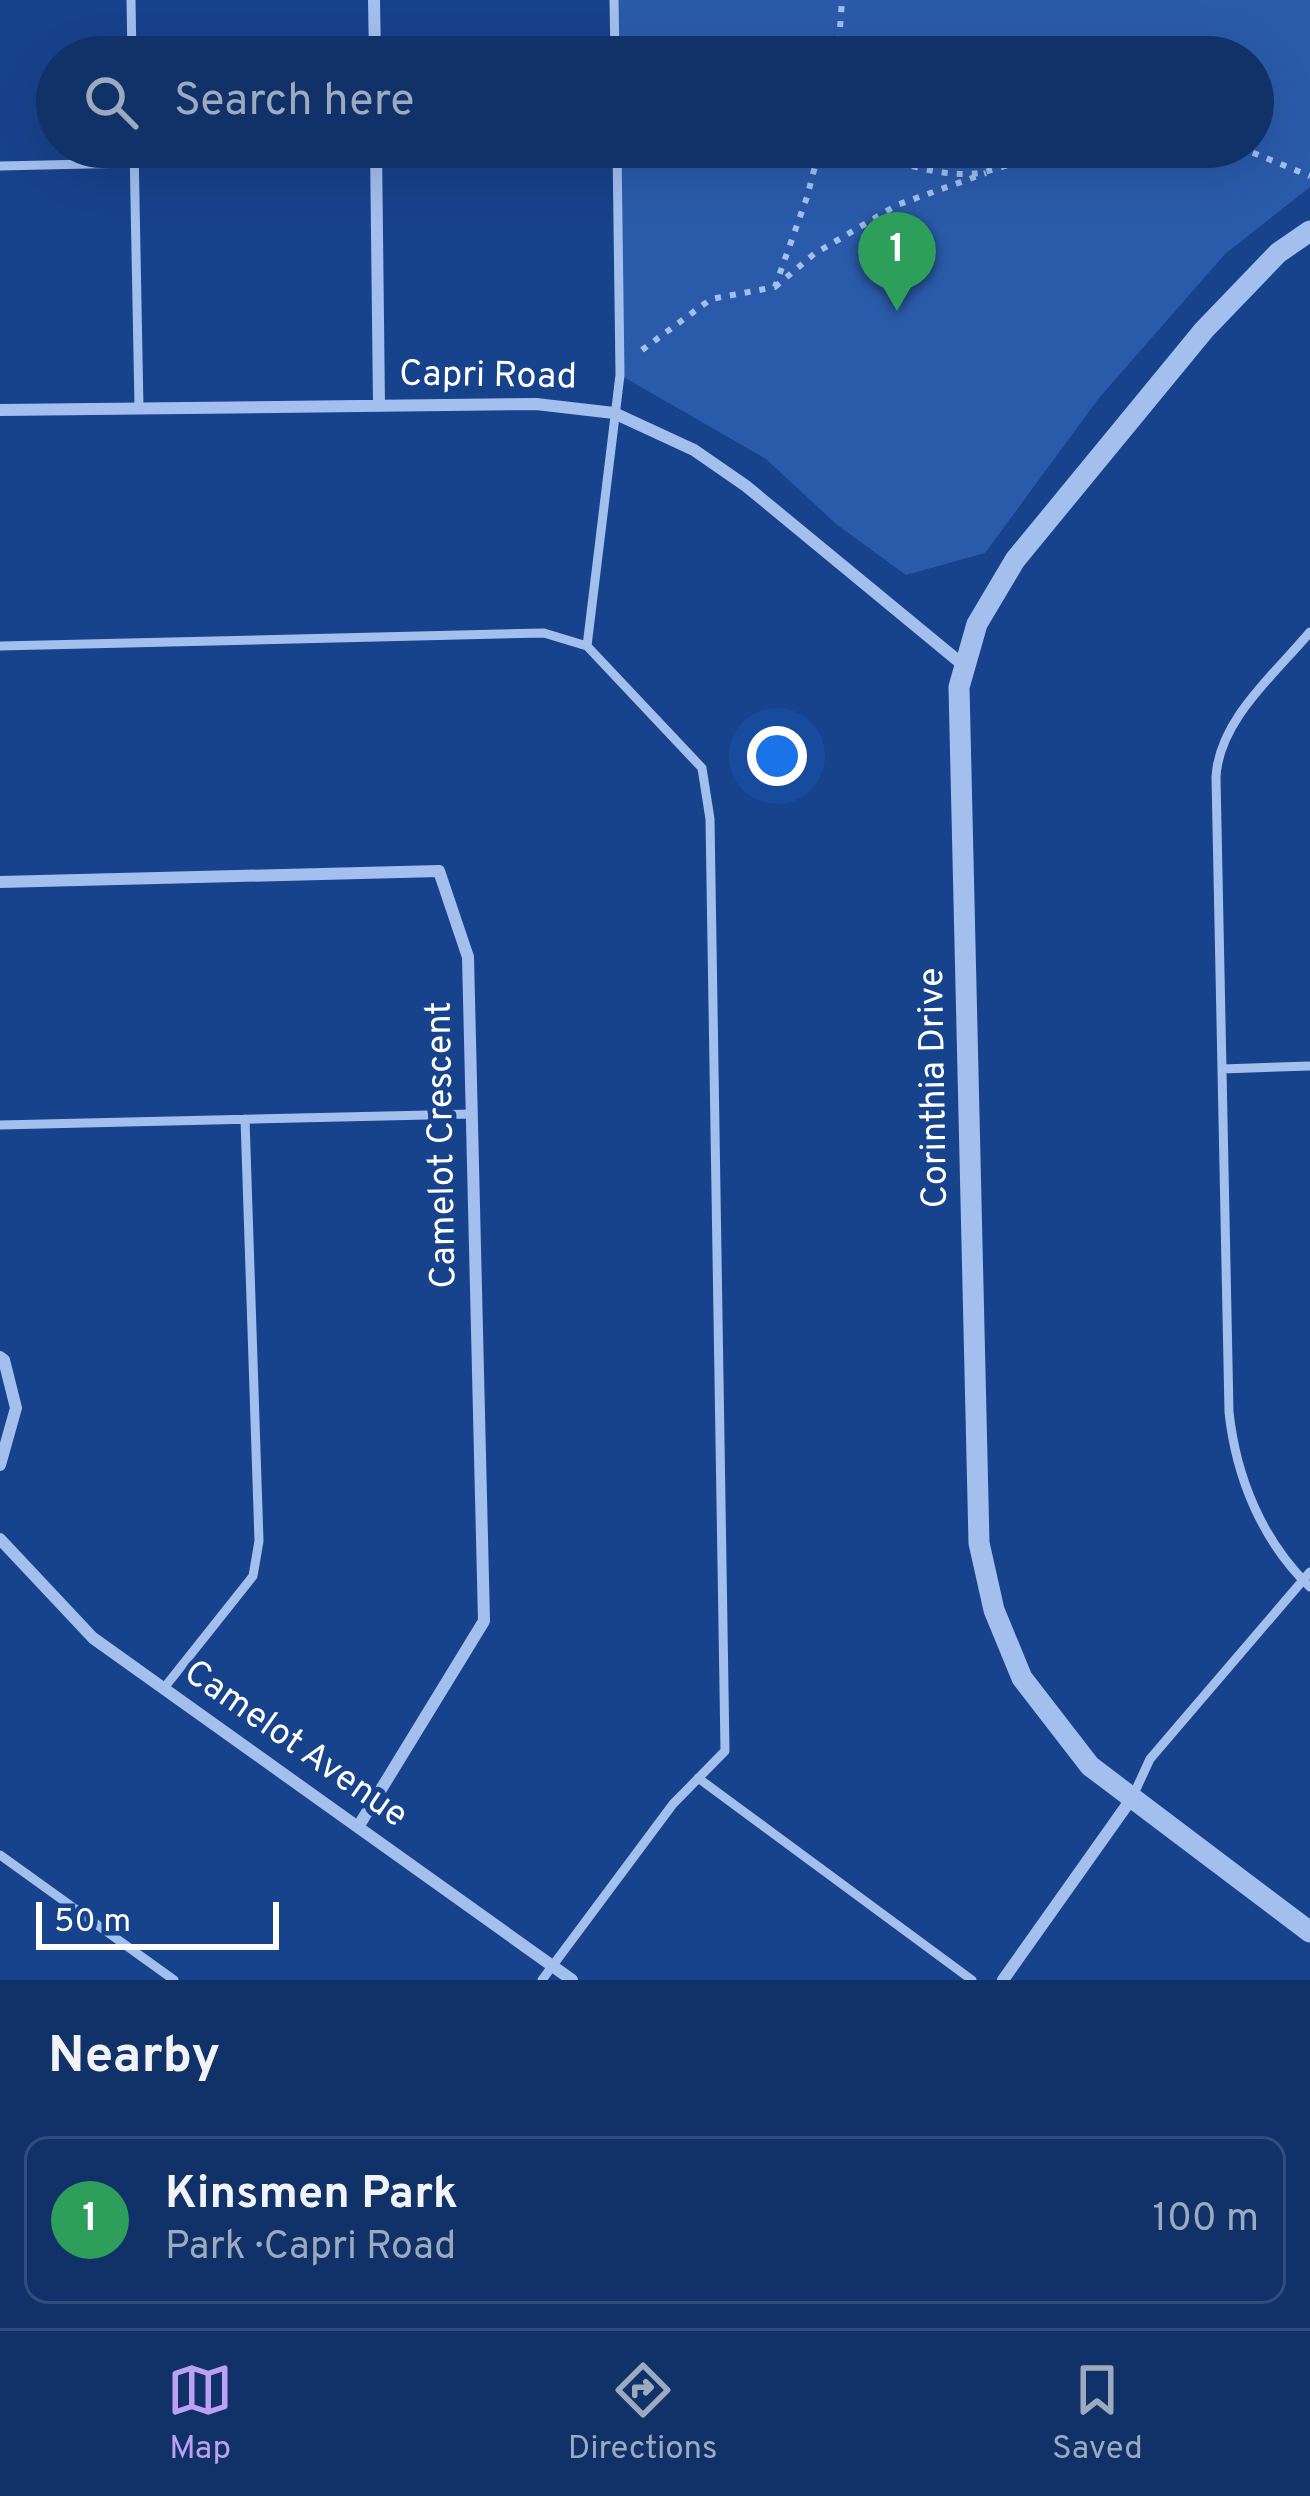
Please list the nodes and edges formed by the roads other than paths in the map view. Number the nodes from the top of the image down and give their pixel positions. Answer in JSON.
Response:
{"nodes":[{"id":1,"x":131,"y":0,"type":"edge"},
{"id":2,"x":374,"y":0,"type":"edge"},
{"id":3,"x":614,"y":0,"type":"edge"},
{"id":4,"x":132,"y":36,"type":"edge"},
{"id":5,"x":375,"y":36,"type":"edge"},
{"id":6,"x":615,"y":36,"type":"edge"},
{"id":7,"x":36,"y":165,"type":"edge"},
{"id":8,"x":0,"y":166,"type":"edge"},
{"id":9,"x":134,"y":168,"type":"edge"},
{"id":10,"x":376,"y":168,"type":"edge"},
{"id":11,"x":617,"y":168,"type":"edge"},
{"id":12,"x":1310,"y":231,"type":"edge"},
{"id":13,"x":379,"y":405,"type":"junction"},
{"id":14,"x":139,"y":408,"type":"junction"},
{"id":15,"x":0,"y":410,"type":"edge"},
{"id":16,"x":614,"y":413,"type":"junction"},
{"id":17,"x":1310,"y":632,"type":"edge"},
{"id":18,"x":0,"y":646,"type":"edge"},
{"id":19,"x":587,"y":646,"type":"junction"},
{"id":20,"x":962,"y":664,"type":"junction"},
{"id":21,"x":0,"y":882,"type":"edge"},
{"id":22,"x":1310,"y":1066,"type":"edge"},
{"id":23,"x":1222,"y":1069,"type":"junction"},
{"id":24,"x":472,"y":1114,"type":"junction"},
{"id":25,"x":245,"y":1119,"type":"junction"},
{"id":26,"x":0,"y":1125,"type":"edge"},
{"id":27,"x":0,"y":1357,"type":"edge"},
{"id":28,"x":0,"y":1465,"type":"edge"},
{"id":29,"x":0,"y":1539,"type":"edge"},
{"id":30,"x":1307,"y":1579,"type":"edge"},
{"id":31,"x":164,"y":1688,"type":"junction"},
{"id":32,"x":698,"y":1778,"type":"junction"},
{"id":33,"x":1132,"y":1798,"type":"junction"},
{"id":34,"x":358,"y":1827,"type":"junction"},
{"id":35,"x":0,"y":1855,"type":"edge"},
{"id":36,"x":1310,"y":1932,"type":"edge"},
{"id":37,"x":552,"y":1965,"type":"junction"},
{"id":38,"x":174,"y":1980,"type":"edge"},
{"id":39,"x":542,"y":1980,"type":"edge"},
{"id":40,"x":572,"y":1980,"type":"edge"},
{"id":41,"x":971,"y":1980,"type":"edge"},
{"id":42,"x":1003,"y":1980,"type":"edge"}],
"edges":[{"from":1,"to":4,"type":"lane"},
{"from":2,"to":5,"type":"street"},
{"from":3,"to":6,"type":"lane"},
{"from":7,"to":8,"type":"lane"},
{"from":9,"to":14,"type":"lane"},
{"from":10,"to":13,"type":"street"},
{"from":11,"to":16,"type":"lane"},
{"from":12,"to":20,"type":"street","name":"Corinthia Drive"},
{"from":13,"to":14,"type":"street","name":"Capri Road"},
{"from":13,"to":16,"type":"street","name":"Capri Road"},
{"from":14,"to":15,"type":"street","name":"Capri Road"},
{"from":16,"to":19,"type":"lane"},
{"from":16,"to":20,"type":"street","name":"Capri Road"},
{"from":17,"to":23,"type":"lane"},
{"from":18,"to":19,"type":"lane"},
{"from":19,"to":32,"type":"lane"},
{"from":20,"to":33,"type":"street","name":"Corinthia Drive"},
{"from":21,"to":24,"type":"street","name":"Camelot Crescent"},
{"from":22,"to":23,"type":"lane"},
{"from":23,"to":30,"type":"lane"},
{"from":24,"to":25,"type":"lane"},
{"from":24,"to":34,"type":"street","name":"Camelot Crescent"},
{"from":25,"to":26,"type":"lane"},
{"from":25,"to":31,"type":"lane"},
{"from":27,"to":28,"type":"street"},
{"from":29,"to":31,"type":"street","name":"Camelot Avenue"},
{"from":30,"to":33,"type":"lane"},
{"from":31,"to":34,"type":"street","name":"Camelot Avenue"},
{"from":32,"to":37,"type":"lane"},
{"from":32,"to":41,"type":"lane"},
{"from":33,"to":36,"type":"street","name":"Corinthia Drive"},
{"from":33,"to":42,"type":"street"},
{"from":34,"to":37,"type":"street","name":"Camelot Avenue"},
{"from":35,"to":38,"type":"lane"},
{"from":37,"to":39,"type":"lane"},
{"from":37,"to":40,"type":"street","name":"Camelot Avenue"}]}
